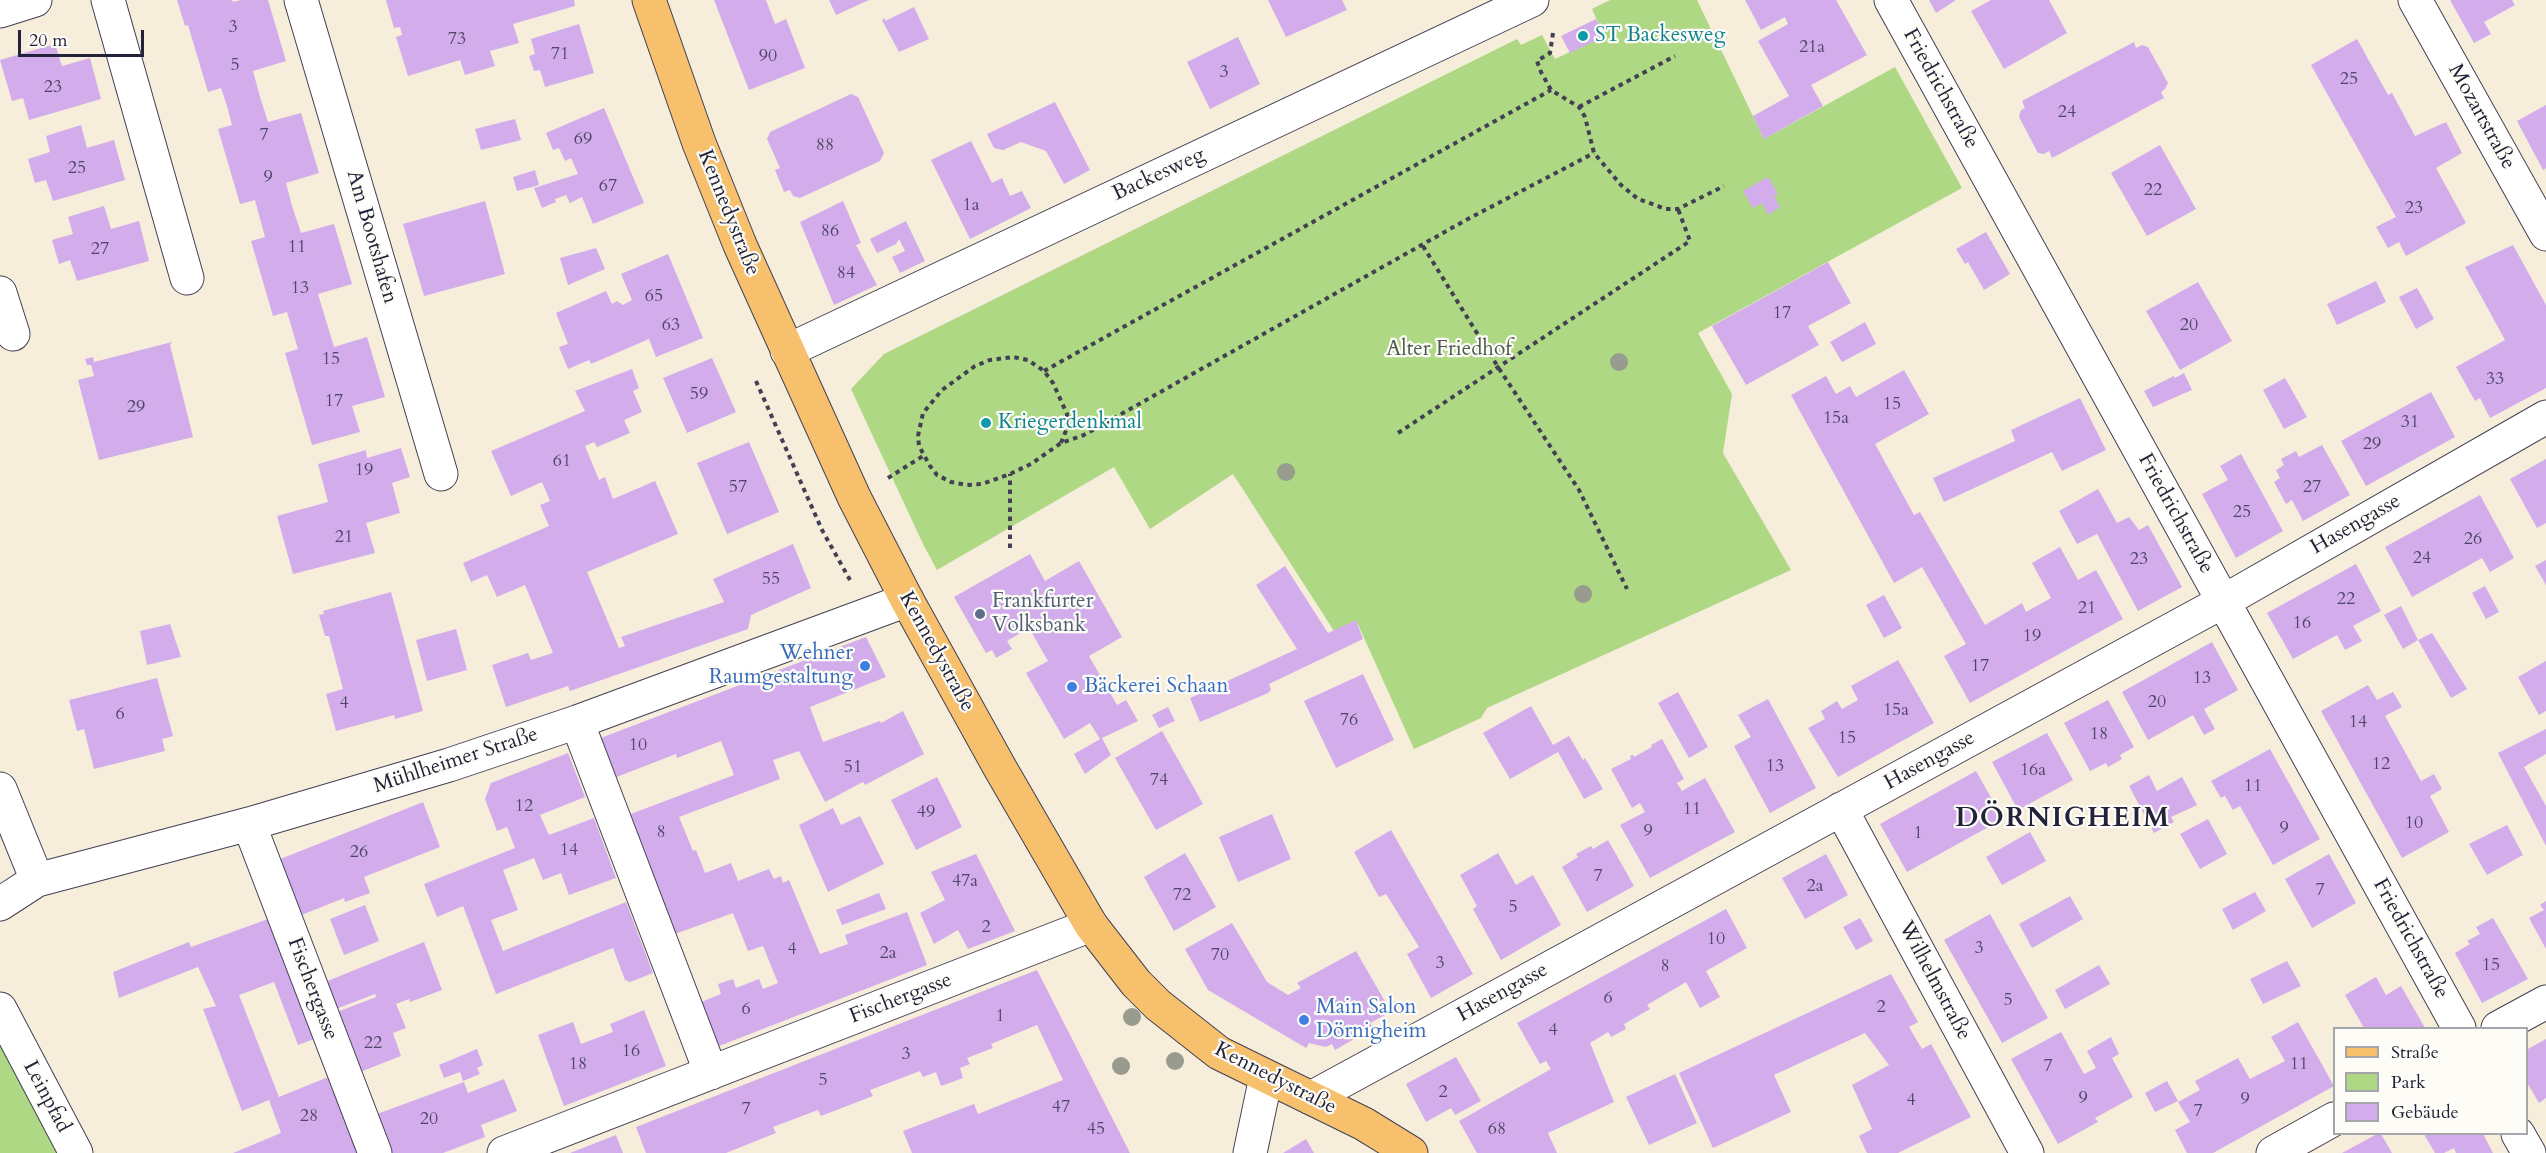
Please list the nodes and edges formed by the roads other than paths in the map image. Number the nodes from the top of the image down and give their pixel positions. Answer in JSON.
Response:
{"nodes":[{"id":1,"x":35,"y":0,"type":"edge"},
{"id":2,"x":108,"y":0,"type":"edge"},
{"id":3,"x":301,"y":0,"type":"edge"},
{"id":4,"x":649,"y":0,"type":"edge"},
{"id":5,"x":1532,"y":0,"type":"edge"},
{"id":6,"x":1891,"y":0,"type":"edge"},
{"id":7,"x":2415,"y":0,"type":"edge"},
{"id":8,"x":0,"y":11,"type":"edge"},
{"id":9,"x":2546,"y":234,"type":"edge"},
{"id":10,"x":187,"y":278,"type":"dead end"},
{"id":11,"x":0,"y":293,"type":"edge"},
{"id":12,"x":13,"y":334,"type":"dead end"},
{"id":13,"x":787,"y":351,"type":"junction"},
{"id":14,"x":2546,"y":417,"type":"edge"},
{"id":15,"x":441,"y":474,"type":"dead end"},
{"id":16,"x":907,"y":600,"type":"junction"},
{"id":17,"x":2224,"y":601,"type":"junction"},
{"id":18,"x":578,"y":722,"type":"junction"},
{"id":19,"x":0,"y":789,"type":"edge"},
{"id":20,"x":1841,"y":809,"type":"junction"},
{"id":21,"x":249,"y":824,"type":"junction"},
{"id":22,"x":37,"y":880,"type":"junction"},
{"id":23,"x":0,"y":904,"type":"edge"},
{"id":24,"x":1090,"y":925,"type":"junction"},
{"id":25,"x":2546,"y":1002,"type":"edge"},
{"id":26,"x":0,"y":1009,"type":"edge"},
{"id":27,"x":2458,"y":1027,"type":"edge"},
{"id":28,"x":2502,"y":1027,"type":"edge"},
{"id":29,"x":711,"y":1073,"type":"junction"},
{"id":30,"x":1266,"y":1077,"type":"junction"},
{"id":31,"x":1311,"y":1098,"type":"junction"},
{"id":32,"x":2333,"y":1120,"type":"edge"},
{"id":33,"x":2519,"y":1135,"type":"edge"},
{"id":34,"x":76,"y":1153,"type":"edge"},
{"id":35,"x":375,"y":1153,"type":"edge"},
{"id":36,"x":504,"y":1153,"type":"edge"},
{"id":37,"x":1250,"y":1153,"type":"edge"},
{"id":38,"x":1411,"y":1153,"type":"edge"},
{"id":39,"x":2027,"y":1153,"type":"edge"},
{"id":40,"x":2272,"y":1153,"type":"edge"},
{"id":41,"x":2529,"y":1153,"type":"edge"}],
"edges":[{"from":1,"to":8,"type":"street"},
{"from":2,"to":10,"type":"street"},
{"from":3,"to":15,"type":"street","name":"Am Bootshafen"},
{"from":4,"to":13,"type":"main road","name":"Kennedystraße"},
{"from":5,"to":13,"type":"street","name":"Backesweg"},
{"from":6,"to":17,"type":"street","name":"Friedrichstraße"},
{"from":7,"to":9,"type":"street","name":"Mozartstraße"},
{"from":11,"to":12,"type":"street"},
{"from":13,"to":16,"type":"main road","name":"Kennedystraße"},
{"from":14,"to":17,"type":"street","name":"Hasengasse"},
{"from":16,"to":18,"type":"street","name":"Mühlheimer Straße"},
{"from":16,"to":24,"type":"main road","name":"Kennedystraße"},
{"from":17,"to":20,"type":"street","name":"Hasengasse"},
{"from":17,"to":27,"type":"street","name":"Friedrichstraße"},
{"from":18,"to":21,"type":"street","name":"Mühlheimer Straße"},
{"from":18,"to":29,"type":"street"},
{"from":19,"to":22,"type":"street"},
{"from":20,"to":31,"type":"street","name":"Hasengasse"},
{"from":20,"to":39,"type":"street","name":"Wilhelmstraße"},
{"from":21,"to":22,"type":"street","name":"Mühlheimer Straße"},
{"from":21,"to":35,"type":"street","name":"Fischergasse"},
{"from":22,"to":23,"type":"street","name":"Mühlheimer Straße"},
{"from":24,"to":29,"type":"street","name":"Fischergasse"},
{"from":24,"to":30,"type":"main road","name":"Kennedystraße"},
{"from":25,"to":28,"type":"street"},
{"from":26,"to":34,"type":"street","name":"Leinpfad"},
{"from":29,"to":36,"type":"street","name":"Fischergasse"},
{"from":30,"to":31,"type":"main road","name":"Kennedystraße"},
{"from":30,"to":37,"type":"street"},
{"from":31,"to":38,"type":"main road","name":"Kennedystraße"},
{"from":32,"to":40,"type":"street"},
{"from":33,"to":41,"type":"street"}]}
